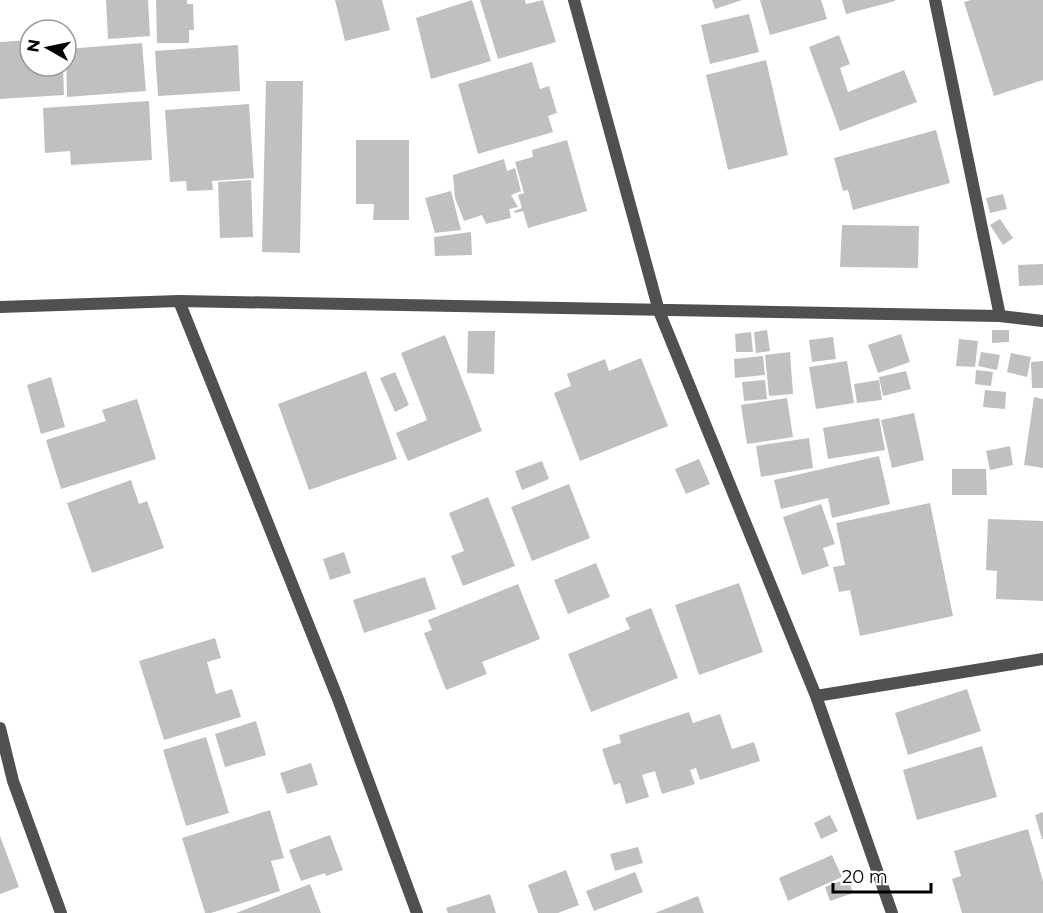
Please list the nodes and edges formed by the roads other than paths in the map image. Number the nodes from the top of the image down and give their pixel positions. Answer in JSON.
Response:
{"nodes":[{"id":1,"x":574,"y":0,"type":"edge"},
{"id":2,"x":935,"y":0,"type":"edge"},
{"id":3,"x":179,"y":301,"type":"junction"},
{"id":4,"x":0,"y":307,"type":"edge"},
{"id":5,"x":659,"y":311,"type":"junction"},
{"id":6,"x":1000,"y":316,"type":"junction"},
{"id":7,"x":1043,"y":321,"type":"edge"},
{"id":8,"x":1043,"y":659,"type":"edge"},
{"id":9,"x":816,"y":696,"type":"junction"},
{"id":10,"x":0,"y":728,"type":"edge"},
{"id":11,"x":61,"y":913,"type":"edge"},
{"id":12,"x":417,"y":913,"type":"edge"},
{"id":13,"x":892,"y":913,"type":"edge"}],
"edges":[{"from":1,"to":5,"type":"street"},
{"from":2,"to":6,"type":"street"},
{"from":3,"to":4,"type":"street"},
{"from":3,"to":5,"type":"street"},
{"from":3,"to":12,"type":"street"},
{"from":5,"to":6,"type":"street"},
{"from":5,"to":9,"type":"street"},
{"from":6,"to":7,"type":"street"},
{"from":8,"to":9,"type":"street"},
{"from":9,"to":13,"type":"street"},
{"from":10,"to":11,"type":"street"}]}
